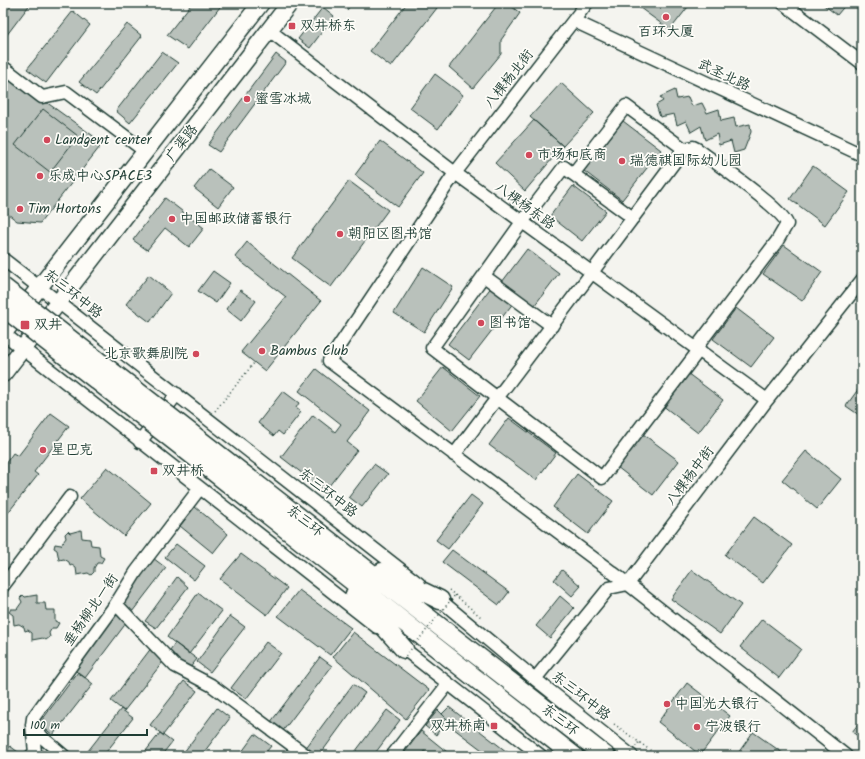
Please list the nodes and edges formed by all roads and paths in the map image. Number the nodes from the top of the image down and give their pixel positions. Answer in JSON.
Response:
{"nodes":[{"id":1,"x":261,"y":3,"type":"edge"},
{"id":2,"x":290,"y":3,"type":"edge"},
{"id":3,"x":587,"y":3,"type":"edge"},
{"id":4,"x":783,"y":3,"type":"edge"},
{"id":5,"x":574,"y":21,"type":"junction"},
{"id":6,"x":269,"y":30,"type":"junction"},
{"id":7,"x":862,"y":63,"type":"edge"},
{"id":8,"x":3,"y":67,"type":"edge"},
{"id":9,"x":684,"y":149,"type":"junction"},
{"id":10,"x":146,"y":152,"type":"junction"},
{"id":11,"x":862,"y":155,"type":"edge"},
{"id":12,"x":455,"y":173,"type":"junction"},
{"id":13,"x":573,"y":174,"type":"junction"},
{"id":14,"x":633,"y":218,"type":"junction"},
{"id":15,"x":522,"y":222,"type":"junction"},
{"id":16,"x":3,"y":259,"type":"edge"},
{"id":17,"x":592,"y":273,"type":"junction"},
{"id":18,"x":484,"y":276,"type":"junction"},
{"id":19,"x":862,"y":280,"type":"edge"},
{"id":20,"x":3,"y":287,"type":"edge"},
{"id":21,"x":40,"y":287,"type":"junction"},
{"id":22,"x":59,"y":302,"type":"junction"},
{"id":23,"x":3,"y":307,"type":"edge"},
{"id":24,"x":3,"y":312,"type":"edge"},
{"id":25,"x":552,"y":326,"type":"junction"},
{"id":26,"x":3,"y":334,"type":"edge"},
{"id":27,"x":23,"y":349,"type":"junction"},
{"id":28,"x":698,"y":349,"type":"junction"},
{"id":29,"x":254,"y":362,"type":"dead end"},
{"id":30,"x":3,"y":374,"type":"edge"},
{"id":31,"x":177,"y":394,"type":"junction"},
{"id":32,"x":497,"y":398,"type":"junction"},
{"id":33,"x":767,"y":400,"type":"junction"},
{"id":34,"x":209,"y":419,"type":"junction"},
{"id":35,"x":140,"y":442,"type":"junction"},
{"id":36,"x":454,"y":455,"type":"junction"},
{"id":37,"x":210,"y":458,"type":"junction"},
{"id":38,"x":200,"y":488,"type":"junction"},
{"id":39,"x":70,"y":497,"type":"dead end"},
{"id":40,"x":321,"y":557,"type":"junction"},
{"id":41,"x":351,"y":558,"type":"junction"},
{"id":42,"x":628,"y":584,"type":"junction"},
{"id":43,"x":3,"y":586,"type":"edge"},
{"id":44,"x":447,"y":594,"type":"junction"},
{"id":45,"x":116,"y":604,"type":"junction"},
{"id":46,"x":481,"y":617,"type":"dead end"},
{"id":47,"x":404,"y":654,"type":"junction"},
{"id":48,"x":535,"y":679,"type":"junction"},
{"id":49,"x":448,"y":684,"type":"junction"},
{"id":50,"x":614,"y":724,"type":"dead end"},
{"id":51,"x":32,"y":725,"type":"junction"},
{"id":52,"x":639,"y":742,"type":"junction"},
{"id":53,"x":31,"y":756,"type":"edge"},
{"id":54,"x":64,"y":756,"type":"edge"},
{"id":55,"x":307,"y":756,"type":"edge"},
{"id":56,"x":392,"y":756,"type":"edge"},
{"id":57,"x":541,"y":756,"type":"edge"},
{"id":58,"x":574,"y":756,"type":"edge"},
{"id":59,"x":606,"y":756,"type":"edge"},
{"id":60,"x":628,"y":756,"type":"edge"},
{"id":61,"x":632,"y":756,"type":"edge"},
{"id":62,"x":658,"y":756,"type":"edge"},
{"id":63,"x":846,"y":756,"type":"edge"}],
"edges":[{"from":1,"to":10,"type":"main road","name":"广渠路"},
{"from":2,"to":6,"type":"main road","name":"广渠路"},
{"from":3,"to":5,"type":"street","name":"八棵杨北街"},
{"from":4,"to":7,"type":"street"},
{"from":5,"to":11,"type":"street","name":"武圣北路"},
{"from":5,"to":12,"type":"street","name":"八棵杨北街"},
{"from":6,"to":12,"type":"street","name":"八棵杨东路"},
{"from":6,"to":22,"type":"main road","name":"广渠路"},
{"from":8,"to":10,"type":"street"},
{"from":9,"to":13,"type":"street"},
{"from":9,"to":14,"type":"street"},
{"from":9,"to":28,"type":"street"},
{"from":10,"to":21,"type":"main road","name":"广渠路"},
{"from":12,"to":15,"type":"street","name":"八棵杨东路"},
{"from":12,"to":36,"type":"street","name":"八棵杨北街"},
{"from":13,"to":14,"type":"street"},
{"from":13,"to":15,"type":"street"},
{"from":14,"to":17,"type":"street"},
{"from":15,"to":17,"type":"street","name":"八棵杨东路"},
{"from":15,"to":18,"type":"street"},
{"from":16,"to":21,"type":"street","name":"东三环中路"},
{"from":17,"to":25,"type":"street"},
{"from":17,"to":28,"type":"street","name":"八棵杨东路"},
{"from":18,"to":25,"type":"street"},
{"from":18,"to":32,"type":"street"},
{"from":19,"to":33,"type":"street","name":"八棵杨中街"},
{"from":20,"to":37,"type":"highway","name":"东三环","bridge":true},
{"from":21,"to":22,"type":"street","name":"东三环中路"},
{"from":21,"to":24,"type":"street"},
{"from":21,"to":26,"type":"main road","name":"广渠路"},
{"from":22,"to":27,"type":"main road","name":"广渠路"},
{"from":22,"to":31,"type":"street","name":"东三环中路"},
{"from":23,"to":37,"type":"highway","name":"东三环","bridge":true},
{"from":25,"to":32,"type":"street"},
{"from":26,"to":27,"type":"street"},
{"from":27,"to":30,"type":"main road","name":"广渠路"},
{"from":27,"to":35,"type":"street"},
{"from":28,"to":32,"type":"street"},
{"from":28,"to":33,"type":"street","name":"八棵杨东路"},
{"from":29,"to":34,"type":"path"},
{"from":31,"to":34,"type":"street","name":"东三环中路"},
{"from":31,"to":35,"type":"street"},
{"from":32,"to":36,"type":"street"},
{"from":33,"to":42,"type":"street","name":"八棵杨中街"},
{"from":34,"to":44,"type":"street","name":"东三环中路"},
{"from":35,"to":38,"type":"street"},
{"from":36,"to":42,"type":"street"},
{"from":37,"to":40,"type":"highway","name":"东三环"},
{"from":37,"to":41,"type":"highway","name":"东三环"},
{"from":38,"to":45,"type":"street","name":"垂杨柳北一街"},
{"from":38,"to":47,"type":"street"},
{"from":39,"to":43,"type":"street"},
{"from":40,"to":47,"type":"highway"},
{"from":40,"to":58,"type":"highway","name":"东三环"},
{"from":41,"to":44,"type":"highway"},
{"from":41,"to":59,"type":"highway","name":"东三环"},
{"from":42,"to":48,"type":"street"},
{"from":42,"to":63,"type":"street"},
{"from":44,"to":46,"type":"path"},
{"from":44,"to":47,"type":"path","bridge":true},
{"from":44,"to":48,"type":"street","name":"东三环中路"},
{"from":45,"to":51,"type":"street","name":"垂杨柳北一街"},
{"from":45,"to":55,"type":"street"},
{"from":47,"to":49,"type":"street"},
{"from":48,"to":61,"type":"street","name":"东三环中路"},
{"from":49,"to":56,"type":"street"},
{"from":49,"to":57,"type":"street"},
{"from":50,"to":52,"type":"path"},
{"from":51,"to":53,"type":"street"},
{"from":51,"to":54,"type":"street"},
{"from":52,"to":60,"type":"path","bridge":true},
{"from":52,"to":62,"type":"path"}]}
